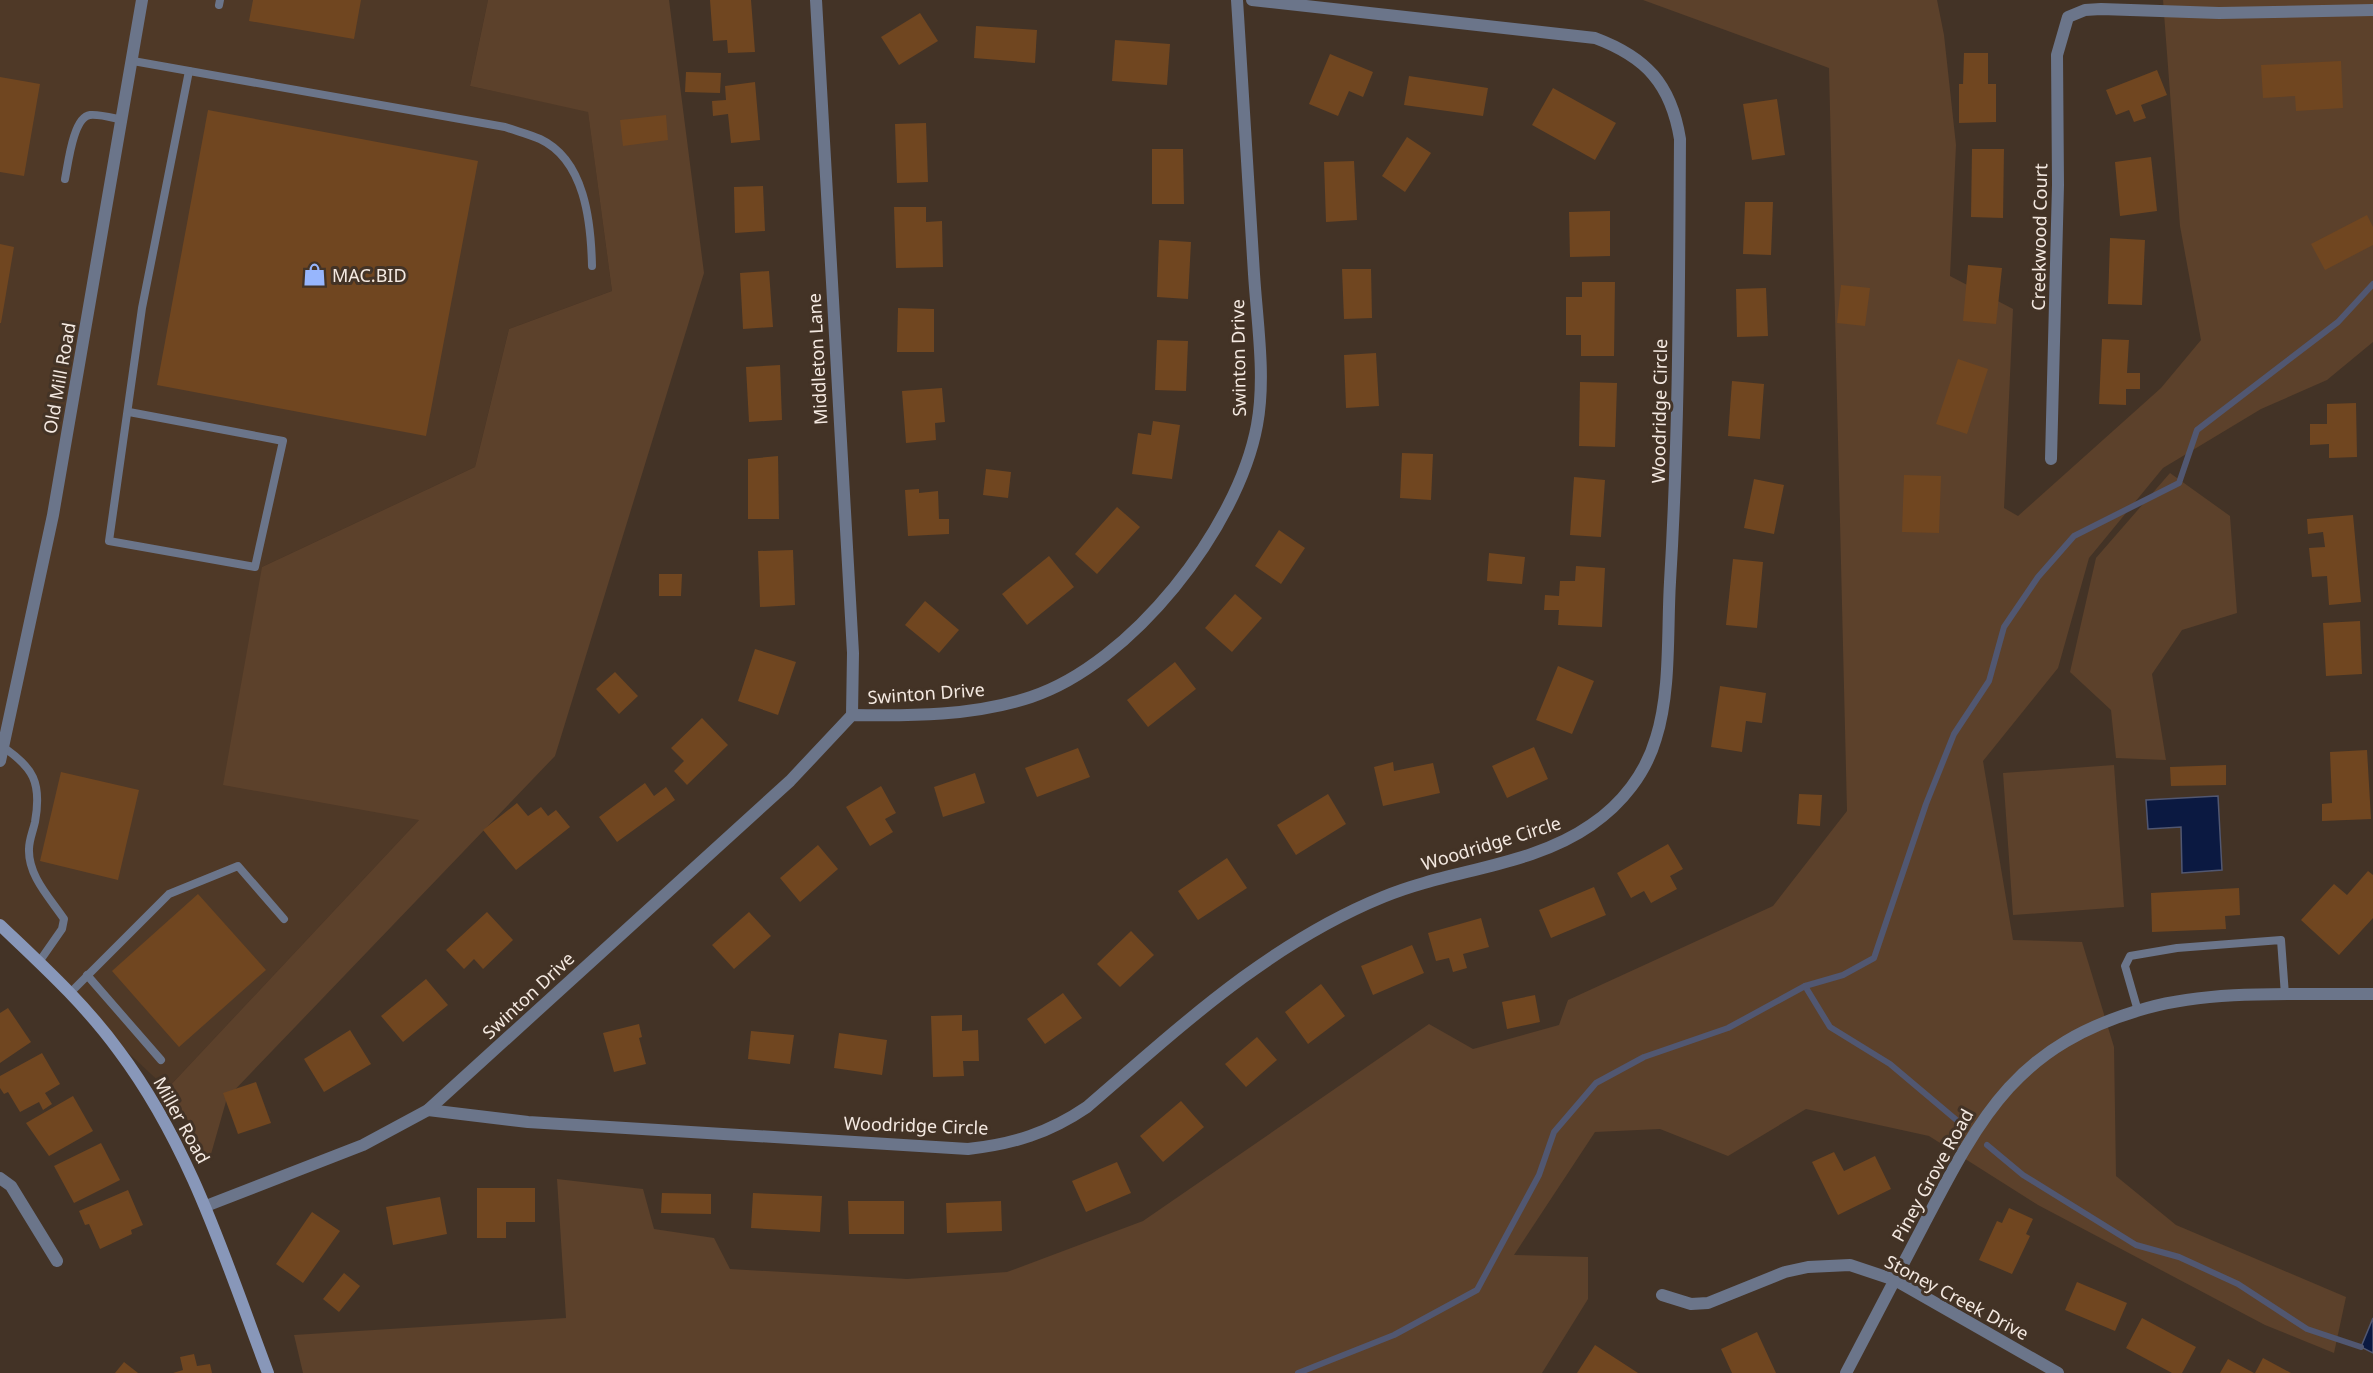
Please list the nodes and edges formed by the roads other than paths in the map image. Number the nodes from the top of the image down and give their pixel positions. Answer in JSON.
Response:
{"nodes":[{"id":1,"x":142,"y":0,"type":"edge"},
{"id":2,"x":816,"y":0,"type":"edge"},
{"id":3,"x":1237,"y":0,"type":"edge"},
{"id":4,"x":1252,"y":0,"type":"edge"},
{"id":5,"x":2373,"y":10,"type":"edge"},
{"id":6,"x":133,"y":61,"type":"junction"},
{"id":7,"x":189,"y":71,"type":"junction"},
{"id":8,"x":123,"y":120,"type":"junction"},
{"id":9,"x":65,"y":179,"type":"dead end"},
{"id":10,"x":592,"y":266,"type":"dead end"},
{"id":11,"x":129,"y":412,"type":"junction"},
{"id":12,"x":2051,"y":459,"type":"dead end"},
{"id":13,"x":852,"y":715,"type":"junction"},
{"id":14,"x":2,"y":745,"type":"edge"},
{"id":15,"x":0,"y":761,"type":"edge"},
{"id":16,"x":284,"y":919,"type":"dead end"},
{"id":17,"x":0,"y":925,"type":"edge"},
{"id":18,"x":39,"y":962,"type":"junction"},
{"id":19,"x":87,"y":975,"type":"junction"},
{"id":20,"x":70,"y":993,"type":"junction"},
{"id":21,"x":2373,"y":994,"type":"edge"},
{"id":22,"x":2285,"y":995,"type":"junction"},
{"id":23,"x":2138,"y":1011,"type":"junction"},
{"id":24,"x":161,"y":1060,"type":"dead end"},
{"id":25,"x":428,"y":1110,"type":"junction"},
{"id":26,"x":0,"y":1178,"type":"edge"},
{"id":27,"x":206,"y":1206,"type":"junction"},
{"id":28,"x":57,"y":1261,"type":"dead end"},
{"id":29,"x":1895,"y":1280,"type":"junction"},
{"id":30,"x":1662,"y":1295,"type":"dead end"},
{"id":31,"x":268,"y":1373,"type":"edge"},
{"id":32,"x":1846,"y":1373,"type":"edge"},
{"id":33,"x":2058,"y":1373,"type":"edge"}],
"edges":[{"from":1,"to":6,"type":"street","name":"Old Mill Road"},
{"from":2,"to":13,"type":"street","name":"Middleton Lane"},
{"from":3,"to":13,"type":"street","name":"Swinton Drive"},
{"from":4,"to":25,"type":"street","name":"Woodridge Circle"},
{"from":5,"to":12,"type":"street","name":"Creekwood Court"},
{"from":6,"to":7,"type":"lane"},
{"from":6,"to":8,"type":"street","name":"Old Mill Road"},
{"from":7,"to":10,"type":"lane"},
{"from":7,"to":11,"type":"lane"},
{"from":8,"to":9,"type":"lane"},
{"from":8,"to":14,"type":"street","name":"Old Mill Road"},
{"from":11,"to":11,"type":"lane"},
{"from":13,"to":25,"type":"street","name":"Swinton Drive"},
{"from":14,"to":15,"type":"street","name":"Old Mill Road"},
{"from":14,"to":18,"type":"lane"},
{"from":16,"to":19,"type":"lane"},
{"from":17,"to":18,"type":"street","name":"Miller Road"},
{"from":18,"to":20,"type":"street","name":"Miller Road"},
{"from":19,"to":20,"type":"lane"},
{"from":19,"to":24,"type":"lane"},
{"from":20,"to":27,"type":"street","name":"Miller Road"},
{"from":21,"to":22,"type":"street","name":"Piney Grove Road"},
{"from":22,"to":23,"type":"street","name":"Piney Grove Road"},
{"from":22,"to":23,"type":"lane"},
{"from":23,"to":29,"type":"street","name":"Piney Grove Road"},
{"from":25,"to":27,"type":"street","name":"Swinton Drive"},
{"from":26,"to":28,"type":"street"},
{"from":27,"to":31,"type":"street","name":"Miller Road"},
{"from":29,"to":30,"type":"street","name":"Stoney Creek Drive"},
{"from":29,"to":32,"type":"street","name":"Piney Grove Road"},
{"from":29,"to":33,"type":"street","name":"Stoney Creek Drive"}]}
